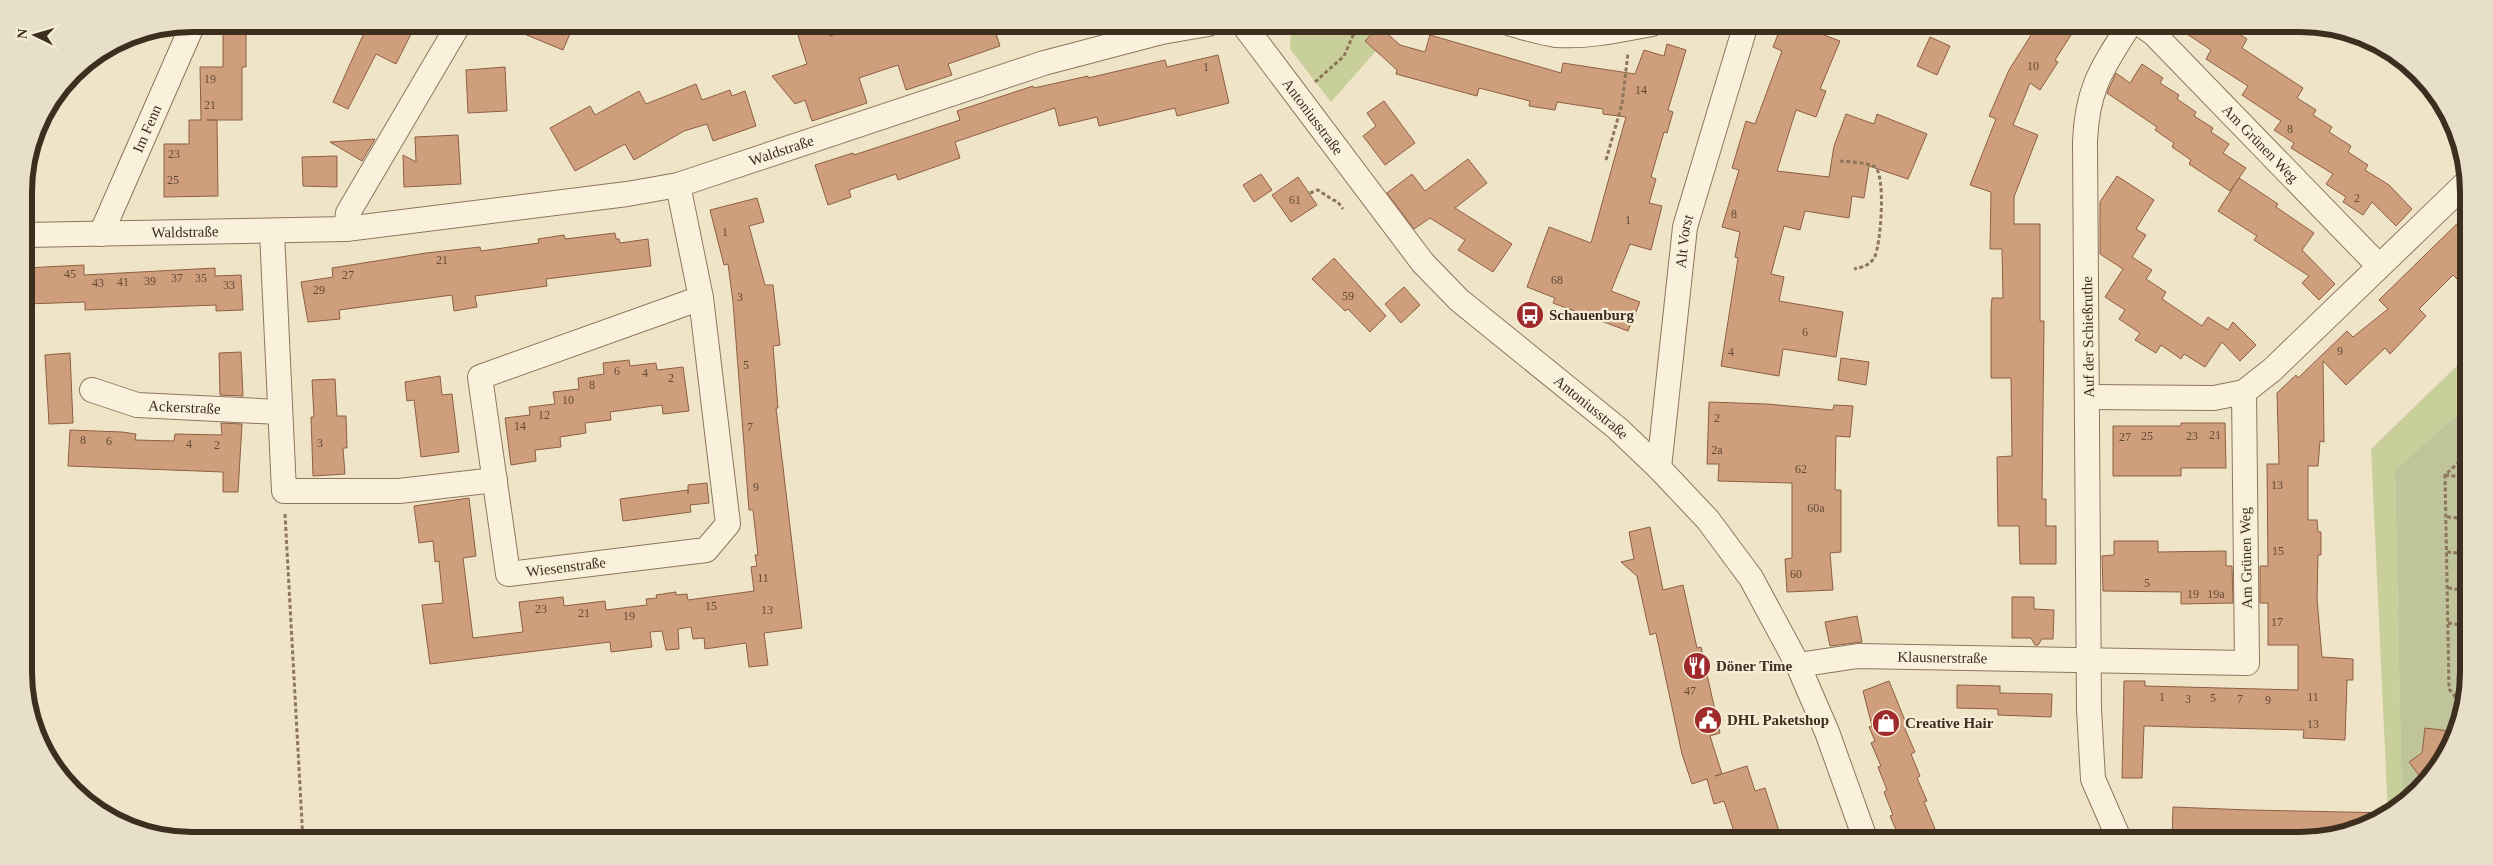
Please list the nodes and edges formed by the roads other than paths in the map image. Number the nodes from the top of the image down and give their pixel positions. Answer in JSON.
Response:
{"nodes":[{"id":1,"x":1249,"y":32,"type":"edge"},
{"id":2,"x":1544,"y":32,"type":"edge"},
{"id":3,"x":1563,"y":32,"type":"edge"},
{"id":4,"x":1594,"y":32,"type":"edge"},
{"id":5,"x":1612,"y":32,"type":"edge"},
{"id":6,"x":1743,"y":32,"type":"edge"},
{"id":7,"x":2125,"y":32,"type":"edge"},
{"id":8,"x":2151,"y":32,"type":"edge"},
{"id":9,"x":189,"y":33,"type":"edge"},
{"id":10,"x":454,"y":33,"type":"edge"},
{"id":11,"x":1160,"y":33,"type":"edge"},
{"id":12,"x":678,"y":185,"type":"junction"},
{"id":13,"x":2460,"y":189,"type":"edge"},
{"id":14,"x":346,"y":229,"type":"junction"},
{"id":15,"x":272,"y":232,"type":"junction"},
{"id":16,"x":101,"y":234,"type":"junction"},
{"id":17,"x":33,"y":235,"type":"edge"},
{"id":18,"x":2379,"y":266,"type":"junction"},
{"id":19,"x":701,"y":298,"type":"junction"},
{"id":20,"x":92,"y":390,"type":"dead end"},
{"id":21,"x":2244,"y":392,"type":"junction"},
{"id":22,"x":2088,"y":397,"type":"junction"},
{"id":23,"x":279,"y":412,"type":"junction"},
{"id":24,"x":1659,"y":468,"type":"junction"},
{"id":25,"x":495,"y":480,"type":"junction"},
{"id":26,"x":2088,"y":662,"type":"junction"},
{"id":27,"x":2248,"y":664,"type":"joint"},
{"id":28,"x":1798,"y":665,"type":"junction"},
{"id":29,"x":1863,"y":832,"type":"edge"},
{"id":30,"x":2116,"y":832,"type":"edge"}],
"edges":[{"from":1,"to":24,"type":"street","name":"Antoniusstraße"},
{"from":2,"to":3,"type":"street"},
{"from":4,"to":5,"type":"street"},
{"from":6,"to":24,"type":"street","name":"Alt Vorst"},
{"from":7,"to":22,"type":"street","name":"Auf der Schießruthe"},
{"from":8,"to":18,"type":"street","name":"Am Grünen Weg"},
{"from":9,"to":16,"type":"street","name":"Im Fenn"},
{"from":10,"to":14,"type":"street"},
{"from":11,"to":12,"type":"street","name":"Waldstraße"},
{"from":12,"to":14,"type":"street","name":"Waldstraße"},
{"from":12,"to":19,"type":"street","name":"Wiesenstraße"},
{"from":13,"to":18,"type":"street"},
{"from":14,"to":15,"type":"street","name":"Waldstraße"},
{"from":15,"to":16,"type":"street","name":"Waldstraße"},
{"from":15,"to":23,"type":"street"},
{"from":16,"to":17,"type":"street","name":"Waldstraße"},
{"from":18,"to":21,"type":"street"},
{"from":19,"to":25,"type":"street","name":"Wiesenstraße"},
{"from":19,"to":25,"type":"street","name":"Wiesenstraße"},
{"from":20,"to":23,"type":"street","name":"Ackerstraße"},
{"from":21,"to":22,"type":"street"},
{"from":21,"to":27,"type":"street","name":"Am Grünen Weg"},
{"from":22,"to":26,"type":"street","name":"Auf der Schießruthe"},
{"from":23,"to":25,"type":"street"},
{"from":24,"to":28,"type":"street","name":"Antoniusstraße"},
{"from":26,"to":27,"type":"street","name":"Klausnerstraße"},
{"from":26,"to":28,"type":"street","name":"Klausnerstraße"},
{"from":26,"to":30,"type":"street"},
{"from":28,"to":29,"type":"street","name":"Antoniusstraße"}]}
